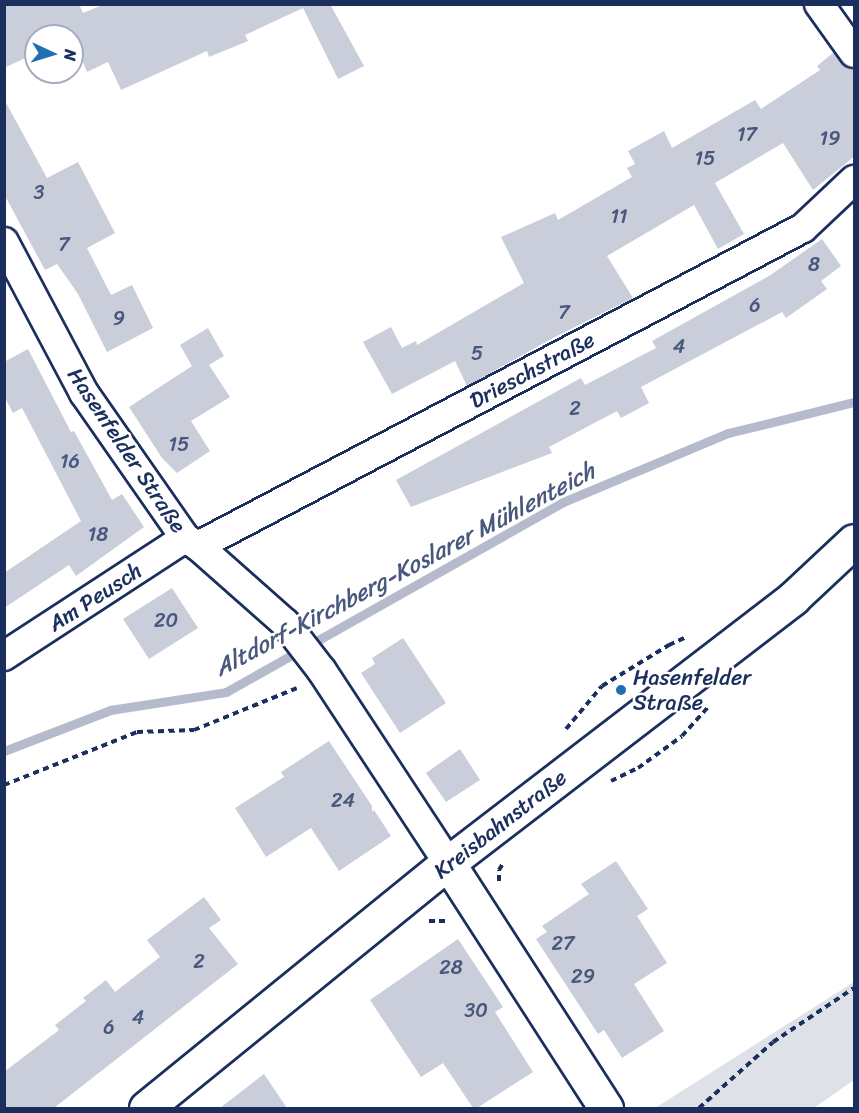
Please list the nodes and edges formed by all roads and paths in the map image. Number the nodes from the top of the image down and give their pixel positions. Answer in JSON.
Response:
{"nodes":[{"id":1,"x":819,"y":4,"type":"edge"},
{"id":2,"x":855,"y":53,"type":"edge"},
{"id":3,"x":855,"y":180,"type":"edge"},
{"id":4,"x":4,"y":242,"type":"edge"},
{"id":5,"x":855,"y":541,"type":"edge"},
{"id":6,"x":192,"y":542,"type":"junction"},
{"id":7,"x":4,"y":656,"type":"edge"},
{"id":8,"x":322,"y":671,"type":"junction"},
{"id":9,"x":711,"y":704,"type":"dead end"},
{"id":10,"x":4,"y":785,"type":"edge"},
{"id":11,"x":601,"y":786,"type":"dead end"},
{"id":12,"x":505,"y":859,"type":"dead end"},
{"id":13,"x":448,"y":863,"type":"junction"},
{"id":14,"x":500,"y":892,"type":"dead end"},
{"id":15,"x":855,"y":988,"type":"edge"},
{"id":16,"x":146,"y":1108,"type":"edge"},
{"id":17,"x":606,"y":1108,"type":"edge"},
{"id":18,"x":699,"y":1108,"type":"edge"}],
"edges":[{"from":1,"to":2,"type":"street"},
{"from":3,"to":6,"type":"street","name":"Drieschstraße"},
{"from":4,"to":6,"type":"street","name":"Hasenfelder Straße"},
{"from":5,"to":13,"type":"street","name":"Kreisbahnstraße"},
{"from":6,"to":7,"type":"street","name":"Am Peusch"},
{"from":6,"to":8,"type":"street","name":"Hasenfelder Straße"},
{"from":8,"to":10,"type":"path"},
{"from":8,"to":13,"type":"street","name":"Hasenfelder Straße"},
{"from":9,"to":11,"type":"path"},
{"from":12,"to":14,"type":"path"},
{"from":13,"to":16,"type":"street","name":"Kreisbahnstraße"},
{"from":13,"to":17,"type":"street","name":"Hasenfelder Straße"},
{"from":15,"to":18,"type":"path"}]}
